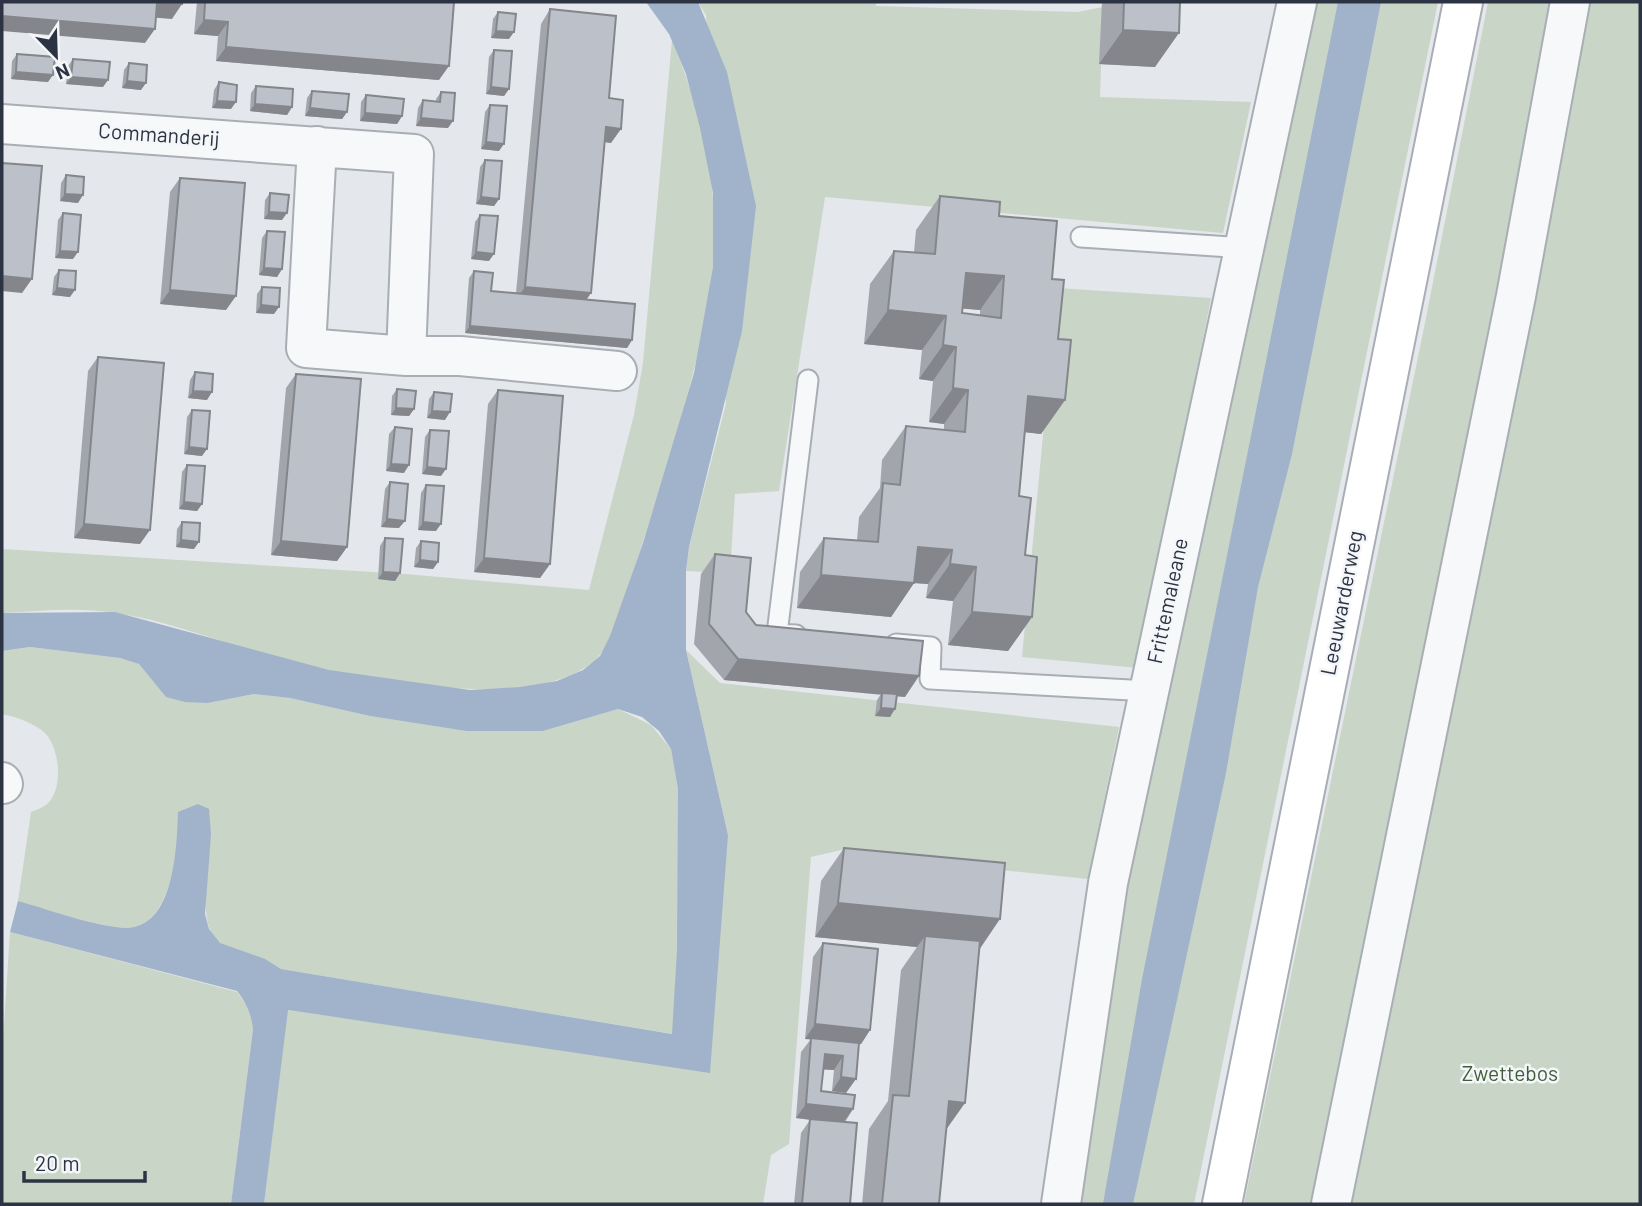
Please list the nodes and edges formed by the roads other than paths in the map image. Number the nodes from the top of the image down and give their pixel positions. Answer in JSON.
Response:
{"nodes":[{"id":1,"x":1297,"y":2,"type":"edge"},
{"id":2,"x":1463,"y":2,"type":"edge"},
{"id":3,"x":1570,"y":2,"type":"edge"},
{"id":4,"x":2,"y":124,"type":"edge"},
{"id":5,"x":317,"y":146,"type":"junction"},
{"id":6,"x":1080,"y":237,"type":"dead end"},
{"id":7,"x":1245,"y":247,"type":"junction"},
{"id":8,"x":406,"y":356,"type":"junction"},
{"id":9,"x":617,"y":371,"type":"dead end"},
{"id":10,"x":808,"y":380,"type":"dead end"},
{"id":11,"x":815,"y":637,"type":"edge"},
{"id":12,"x":879,"y":643,"type":"edge"},
{"id":13,"x":1149,"y":691,"type":"junction"},
{"id":14,"x":1061,"y":1204,"type":"edge"},
{"id":15,"x":1222,"y":1204,"type":"edge"},
{"id":16,"x":1331,"y":1204,"type":"edge"}],
"edges":[{"from":1,"to":7,"type":"street","name":"Frittemaleane"},
{"from":2,"to":15,"type":"main road","name":"Leeuwarderweg"},
{"from":3,"to":16,"type":"street"},
{"from":4,"to":5,"type":"street","name":"Commanderij"},
{"from":5,"to":8,"type":"street","name":"Commanderij"},
{"from":5,"to":8,"type":"street"},
{"from":6,"to":7,"type":"lane"},
{"from":7,"to":13,"type":"street","name":"Frittemaleane"},
{"from":8,"to":9,"type":"street"},
{"from":10,"to":11,"type":"lane"},
{"from":12,"to":13,"type":"lane"},
{"from":13,"to":14,"type":"street","name":"Frittemaleane"}]}
